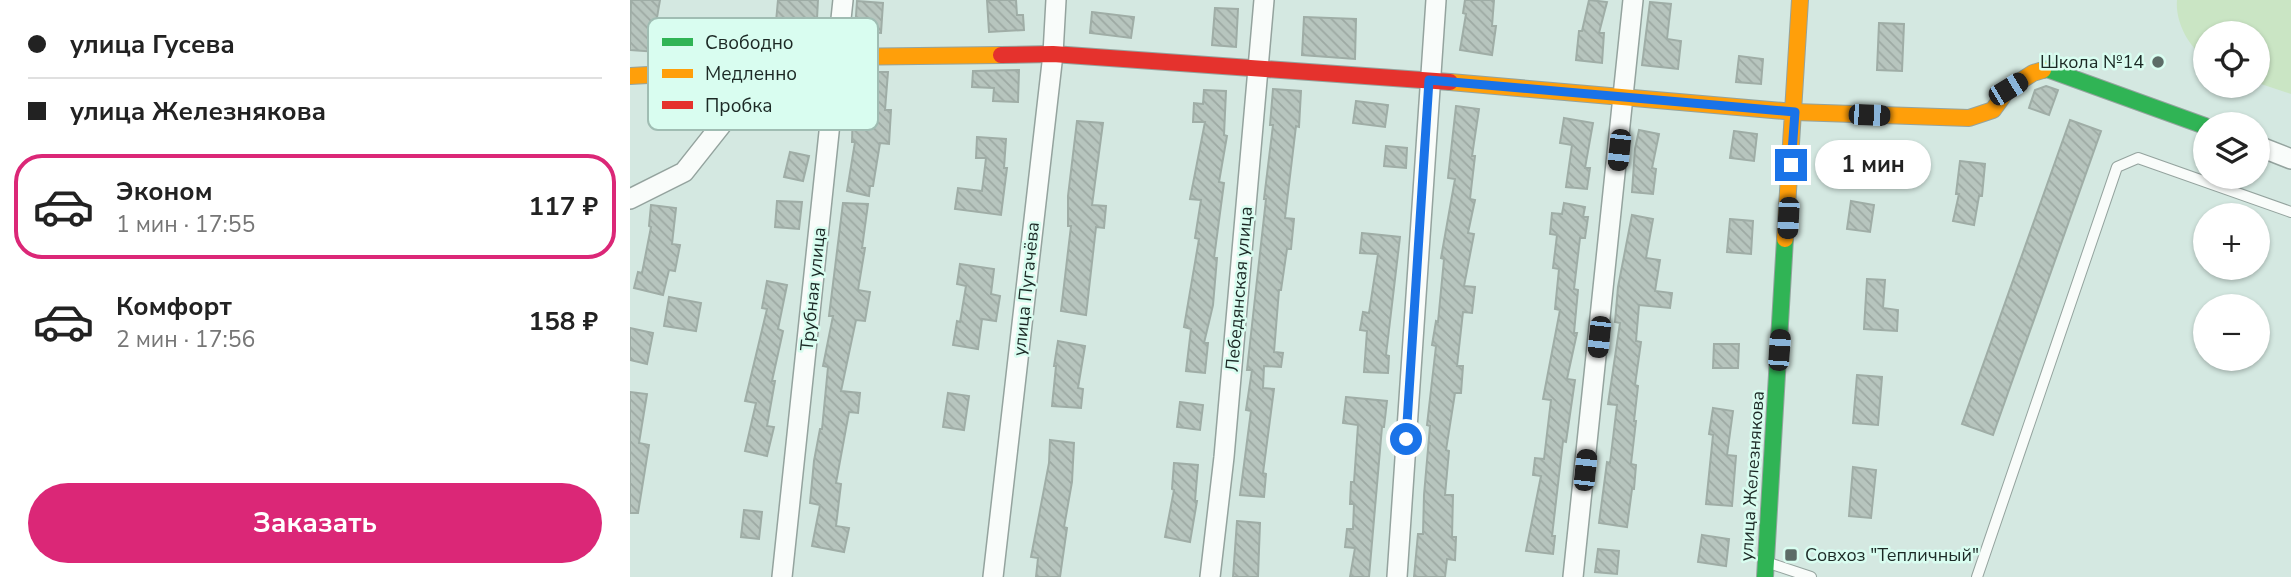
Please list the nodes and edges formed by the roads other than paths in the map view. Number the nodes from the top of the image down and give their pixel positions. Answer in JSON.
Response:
{"nodes":[{"id":1,"x":843,"y":0,"type":"edge"},
{"id":2,"x":1056,"y":0,"type":"edge"},
{"id":3,"x":1264,"y":0,"type":"edge"},
{"id":4,"x":1436,"y":0,"type":"edge"},
{"id":5,"x":1633,"y":0,"type":"edge"},
{"id":6,"x":1800,"y":0,"type":"edge"},
{"id":7,"x":841,"y":18,"type":"edge"},
{"id":8,"x":1053,"y":54,"type":"junction"},
{"id":9,"x":878,"y":56,"type":"edge"},
{"id":10,"x":1258,"y":67,"type":"junction"},
{"id":11,"x":648,"y":75,"type":"edge"},
{"id":12,"x":630,"y":76,"type":"edge"},
{"id":13,"x":1429,"y":80,"type":"junction"},
{"id":14,"x":1625,"y":97,"type":"junction"},
{"id":15,"x":1795,"y":112,"type":"junction"},
{"id":16,"x":2193,"y":122,"type":"edge"},
{"id":17,"x":717,"y":130,"type":"edge"},
{"id":18,"x":829,"y":130,"type":"edge"},
{"id":19,"x":2270,"y":151,"type":"edge"},
{"id":20,"x":2291,"y":159,"type":"edge"},
{"id":21,"x":630,"y":199,"type":"edge"},
{"id":22,"x":2291,"y":212,"type":"edge"},
{"id":23,"x":1766,"y":569,"type":"edge"},
{"id":24,"x":782,"y":577,"type":"edge"},
{"id":25,"x":993,"y":577,"type":"edge"},
{"id":26,"x":1210,"y":577,"type":"edge"},
{"id":27,"x":1396,"y":577,"type":"edge"},
{"id":28,"x":1573,"y":577,"type":"edge"},
{"id":29,"x":1811,"y":577,"type":"edge"},
{"id":30,"x":1977,"y":577,"type":"edge"}],
"edges":[{"from":1,"to":7,"type":"street","name":"Трубная улица"},
{"from":2,"to":8,"type":"street","name":"улица Пугачёва"},
{"from":3,"to":10,"type":"street","name":"Лебедянская улица"},
{"from":4,"to":13,"type":"street"},
{"from":5,"to":14,"type":"street"},
{"from":6,"to":15,"type":"street","name":"улица Железнякова"},
{"from":8,"to":9,"type":"street"},
{"from":8,"to":10,"type":"street"},
{"from":8,"to":25,"type":"street","name":"улица Пугачёва"},
{"from":10,"to":13,"type":"street"},
{"from":10,"to":26,"type":"street","name":"Лебедянская улица"},
{"from":11,"to":12,"type":"street"},
{"from":13,"to":14,"type":"street"},
{"from":13,"to":27,"type":"street"},
{"from":14,"to":15,"type":"street"},
{"from":14,"to":28,"type":"street"},
{"from":15,"to":16,"type":"street"},
{"from":15,"to":23,"type":"street","name":"улица Железнякова"},
{"from":17,"to":21,"type":"street"},
{"from":18,"to":24,"type":"street","name":"Трубная улица"},
{"from":19,"to":20,"type":"street"},
{"from":22,"to":30,"type":"lane"},
{"from":23,"to":29,"type":"lane"}]}
